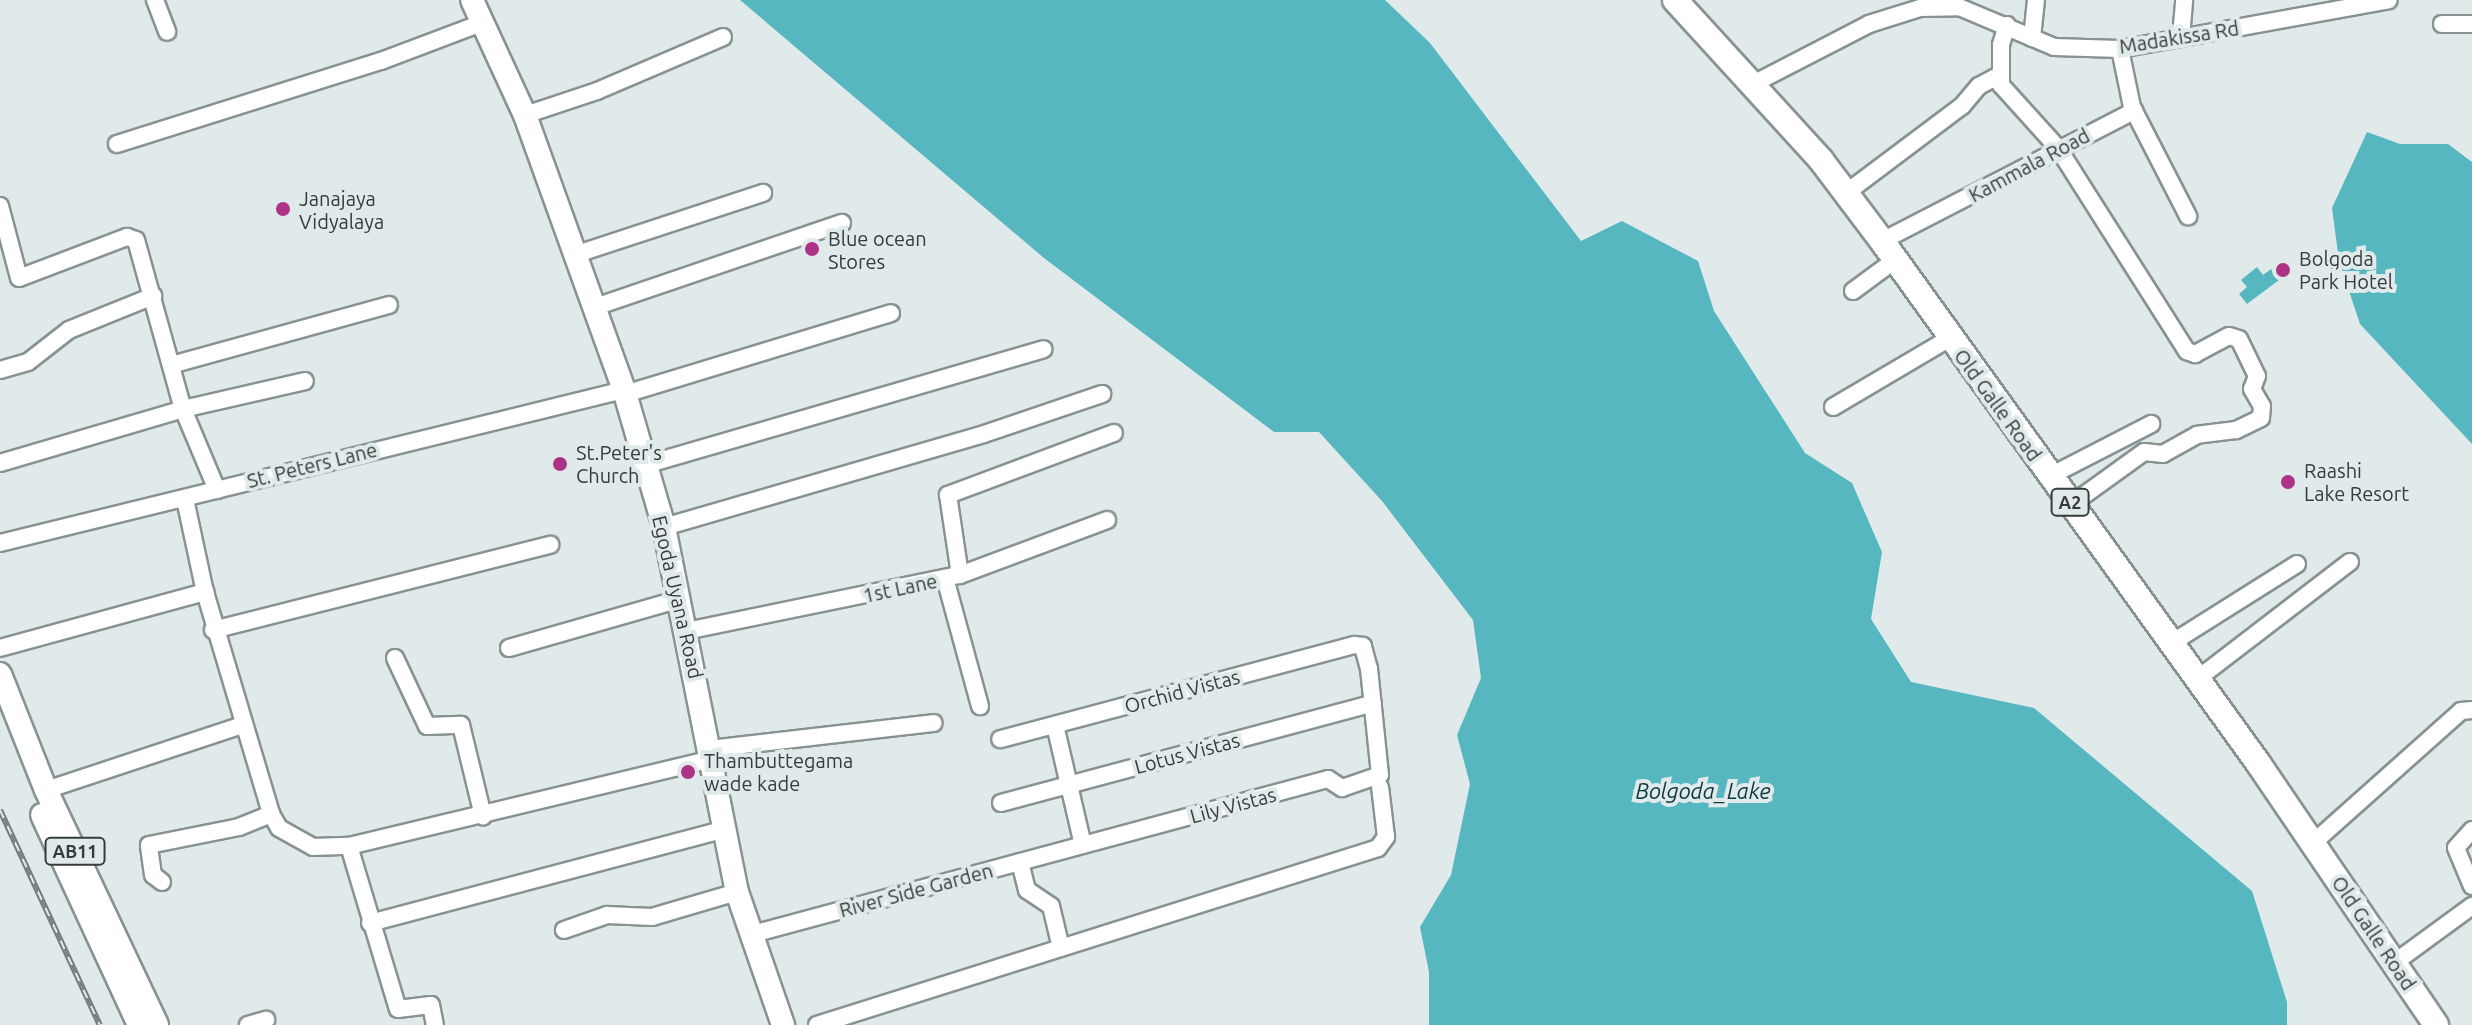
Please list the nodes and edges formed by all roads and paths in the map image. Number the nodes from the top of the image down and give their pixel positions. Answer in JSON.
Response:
{"nodes":[{"id":1,"x":155,"y":0,"type":"edge"},
{"id":2,"x":472,"y":0,"type":"edge"},
{"id":3,"x":1675,"y":0,"type":"edge"},
{"id":4,"x":2036,"y":0,"type":"edge"},
{"id":5,"x":2184,"y":0,"type":"edge"},
{"id":6,"x":2381,"y":1,"type":"edge"},
{"id":7,"x":1920,"y":4,"type":"edge"},
{"id":8,"x":484,"y":22,"type":"junction"},
{"id":9,"x":2442,"y":24,"type":"dead end"},
{"id":10,"x":2472,"y":24,"type":"edge"},
{"id":11,"x":2007,"y":25,"type":"junction"},
{"id":12,"x":167,"y":32,"type":"dead end"},
{"id":13,"x":723,"y":37,"type":"dead end"},
{"id":14,"x":2181,"y":37,"type":"junction"},
{"id":15,"x":2032,"y":38,"type":"junction"},
{"id":16,"x":2120,"y":49,"type":"junction"},
{"id":17,"x":1998,"y":76,"type":"junction"},
{"id":18,"x":1753,"y":84,"type":"junction"},
{"id":19,"x":2134,"y":111,"type":"junction"},
{"id":20,"x":525,"y":115,"type":"junction"},
{"id":21,"x":117,"y":144,"type":"dead end"},
{"id":22,"x":2058,"y":148,"type":"junction"},
{"id":23,"x":763,"y":193,"type":"dead end"},
{"id":24,"x":1846,"y":193,"type":"junction"},
{"id":25,"x":0,"y":206,"type":"edge"},
{"id":26,"x":2188,"y":216,"type":"dead end"},
{"id":27,"x":842,"y":223,"type":"dead end"},
{"id":28,"x":1888,"y":251,"type":"junction"},
{"id":29,"x":577,"y":254,"type":"junction"},
{"id":30,"x":1853,"y":291,"type":"dead end"},
{"id":31,"x":153,"y":296,"type":"junction"},
{"id":32,"x":389,"y":305,"type":"dead end"},
{"id":33,"x":595,"y":307,"type":"junction"},
{"id":34,"x":891,"y":313,"type":"dead end"},
{"id":35,"x":1950,"y":338,"type":"junction"},
{"id":36,"x":1043,"y":349,"type":"dead end"},
{"id":37,"x":171,"y":365,"type":"junction"},
{"id":38,"x":0,"y":370,"type":"edge"},
{"id":39,"x":305,"y":381,"type":"dead end"},
{"id":40,"x":624,"y":392,"type":"junction"},
{"id":41,"x":1102,"y":394,"type":"dead end"},
{"id":42,"x":1833,"y":407,"type":"dead end"},
{"id":43,"x":183,"y":409,"type":"junction"},
{"id":44,"x":2151,"y":424,"type":"dead end"},
{"id":45,"x":1114,"y":433,"type":"dead end"},
{"id":46,"x":0,"y":463,"type":"edge"},
{"id":47,"x":645,"y":465,"type":"junction"},
{"id":48,"x":2050,"y":476,"type":"junction"},
{"id":49,"x":217,"y":490,"type":"junction"},
{"id":50,"x":185,"y":499,"type":"junction"},
{"id":51,"x":2072,"y":504,"type":"junction"},
{"id":52,"x":1107,"y":520,"type":"dead end"},
{"id":53,"x":664,"y":527,"type":"junction"},
{"id":54,"x":0,"y":543,"type":"edge"},
{"id":55,"x":550,"y":545,"type":"dead end"},
{"id":56,"x":2350,"y":562,"type":"dead end"},
{"id":57,"x":2297,"y":564,"type":"dead end"},
{"id":58,"x":953,"y":577,"type":"junction"},
{"id":59,"x":205,"y":592,"type":"junction"},
{"id":60,"x":680,"y":599,"type":"junction"},
{"id":61,"x":213,"y":630,"type":"junction"},
{"id":62,"x":686,"y":631,"type":"junction"},
{"id":63,"x":2170,"y":644,"type":"junction"},
{"id":64,"x":0,"y":648,"type":"edge"},
{"id":65,"x":509,"y":648,"type":"dead end"},
{"id":66,"x":395,"y":658,"type":"dead end"},
{"id":67,"x":0,"y":674,"type":"edge"},
{"id":68,"x":2196,"y":680,"type":"junction"},
{"id":69,"x":1373,"y":703,"type":"junction"},
{"id":70,"x":980,"y":706,"type":"dead end"},
{"id":71,"x":2472,"y":710,"type":"edge"},
{"id":72,"x":0,"y":716,"type":"edge"},
{"id":73,"x":933,"y":723,"type":"dead end"},
{"id":74,"x":243,"y":725,"type":"junction"},
{"id":75,"x":1055,"y":725,"type":"junction"},
{"id":76,"x":1000,"y":739,"type":"dead end"},
{"id":77,"x":710,"y":754,"type":"junction"},
{"id":78,"x":1380,"y":781,"type":"junction"},
{"id":79,"x":1069,"y":785,"type":"junction"},
{"id":80,"x":46,"y":790,"type":"junction"},
{"id":81,"x":1001,"y":803,"type":"dead end"},
{"id":82,"x":271,"y":814,"type":"junction"},
{"id":83,"x":483,"y":816,"type":"junction"},
{"id":84,"x":723,"y":830,"type":"junction"},
{"id":85,"x":2472,"y":830,"type":"edge"},
{"id":86,"x":2313,"y":843,"type":"junction"},
{"id":87,"x":1083,"y":845,"type":"junction"},
{"id":88,"x":349,"y":846,"type":"junction"},
{"id":89,"x":1020,"y":862,"type":"junction"},
{"id":90,"x":162,"y":882,"type":"dead end"},
{"id":91,"x":2472,"y":886,"type":"edge"},
{"id":92,"x":737,"y":892,"type":"junction"},
{"id":93,"x":2472,"y":906,"type":"edge"},
{"id":94,"x":370,"y":923,"type":"junction"},
{"id":95,"x":564,"y":930,"type":"dead end"},
{"id":96,"x":749,"y":935,"type":"junction"},
{"id":97,"x":1061,"y":948,"type":"junction"},
{"id":98,"x":2394,"y":963,"type":"junction"},
{"id":99,"x":266,"y":1020,"type":"dead end"},
{"id":100,"x":139,"y":1025,"type":"edge"},
{"id":101,"x":157,"y":1025,"type":"edge"},
{"id":102,"x":248,"y":1025,"type":"edge"},
{"id":103,"x":435,"y":1025,"type":"edge"},
{"id":104,"x":783,"y":1025,"type":"edge"},
{"id":105,"x":817,"y":1025,"type":"edge"},
{"id":106,"x":2436,"y":1025,"type":"edge"}],
"edges":[{"from":1,"to":12,"type":"street"},
{"from":2,"to":8,"type":"main road","name":"Egoda Uyana Road"},
{"from":3,"to":18,"type":"highway","name":"Old Galle Road","number":"A2"},
{"from":4,"to":15,"type":"street"},
{"from":5,"to":14,"type":"street"},
{"from":6,"to":14,"type":"street","name":"Madakissa Rd"},
{"from":7,"to":11,"type":"street","name":"Madakissa Rd"},
{"from":7,"to":18,"type":"street","name":"Madakissa Rd"},
{"from":8,"to":20,"type":"main road","name":"Egoda Uyana Road"},
{"from":8,"to":21,"type":"street"},
{"from":9,"to":10,"type":"street"},
{"from":11,"to":15,"type":"street","name":"Madakissa Rd"},
{"from":11,"to":17,"type":"street"},
{"from":13,"to":20,"type":"street"},
{"from":14,"to":16,"type":"street","name":"Madakissa Rd"},
{"from":15,"to":16,"type":"street","name":"Madakissa Rd"},
{"from":16,"to":19,"type":"street"},
{"from":17,"to":22,"type":"street"},
{"from":17,"to":24,"type":"street"},
{"from":18,"to":24,"type":"highway","name":"Old Galle Road","number":"A2"},
{"from":19,"to":22,"type":"street","name":"Kammala Road"},
{"from":19,"to":26,"type":"street"},
{"from":20,"to":29,"type":"main road","name":"Egoda Uyana Road"},
{"from":22,"to":28,"type":"street","name":"Kammala Road"},
{"from":22,"to":51,"type":"street"},
{"from":23,"to":29,"type":"street"},
{"from":24,"to":28,"type":"highway","name":"Old Galle Road","number":"A2"},
{"from":25,"to":31,"type":"street"},
{"from":27,"to":33,"type":"street"},
{"from":28,"to":30,"type":"street","name":"Kammala Road"},
{"from":28,"to":35,"type":"highway","name":"Old Galle Road","number":"A2"},
{"from":29,"to":33,"type":"main road","name":"Egoda Uyana Road"},
{"from":31,"to":37,"type":"street"},
{"from":31,"to":38,"type":"street"},
{"from":32,"to":37,"type":"street"},
{"from":33,"to":40,"type":"main road","name":"Egoda Uyana Road"},
{"from":34,"to":40,"type":"street","name":"St. Peters Lane"},
{"from":35,"to":42,"type":"street"},
{"from":35,"to":48,"type":"highway","name":"Old Galle Road","number":"A2"},
{"from":36,"to":47,"type":"street"},
{"from":37,"to":43,"type":"street"},
{"from":39,"to":43,"type":"street"},
{"from":40,"to":47,"type":"main road","name":"Egoda Uyana Road"},
{"from":40,"to":49,"type":"street","name":"St. Peters Lane"},
{"from":41,"to":53,"type":"street"},
{"from":43,"to":46,"type":"street"},
{"from":43,"to":49,"type":"street"},
{"from":44,"to":48,"type":"street"},
{"from":45,"to":58,"type":"street"},
{"from":47,"to":53,"type":"main road","name":"Egoda Uyana Road"},
{"from":48,"to":51,"type":"highway","name":"Old Galle Road","number":"A2"},
{"from":49,"to":50,"type":"street","name":"St. Peters Lane"},
{"from":50,"to":54,"type":"street","name":"St. Peters Lane"},
{"from":50,"to":59,"type":"street"},
{"from":51,"to":63,"type":"highway","name":"Old Galle Road","number":"A2"},
{"from":52,"to":58,"type":"street","name":"1st Lane"},
{"from":53,"to":60,"type":"main road","name":"Egoda Uyana Road"},
{"from":55,"to":61,"type":"street"},
{"from":56,"to":68,"type":"street"},
{"from":57,"to":63,"type":"street"},
{"from":58,"to":62,"type":"street","name":"1st Lane"},
{"from":58,"to":70,"type":"street"},
{"from":59,"to":61,"type":"street"},
{"from":59,"to":64,"type":"street"},
{"from":60,"to":62,"type":"main road","name":"Egoda Uyana Road"},
{"from":60,"to":65,"type":"street"},
{"from":61,"to":74,"type":"street"},
{"from":62,"to":77,"type":"main road","name":"Egoda Uyana Road"},
{"from":63,"to":68,"type":"highway","name":"Old Galle Road","number":"A2"},
{"from":66,"to":83,"type":"street"},
{"from":67,"to":80,"type":"main road","number":"AB11"},
{"from":68,"to":86,"type":"highway","name":"Old Galle Road","number":"A2"},
{"from":69,"to":75,"type":"street","name":"Orchid Vistas"},
{"from":69,"to":78,"type":"street"},
{"from":69,"to":79,"type":"street","name":"Lotus Vistas"},
{"from":71,"to":86,"type":"street"},
{"from":72,"to":100,"type":"main road","number":"AB11"},
{"from":73,"to":77,"type":"street"},
{"from":74,"to":80,"type":"street"},
{"from":74,"to":82,"type":"street"},
{"from":75,"to":76,"type":"street","name":"Orchid Vistas"},
{"from":75,"to":79,"type":"street"},
{"from":77,"to":83,"type":"street"},
{"from":77,"to":84,"type":"main road","name":"Egoda Uyana Road"},
{"from":78,"to":87,"type":"street","name":"Lily Vistas"},
{"from":78,"to":97,"type":"street"},
{"from":79,"to":81,"type":"street","name":"Lotus Vistas"},
{"from":79,"to":87,"type":"street"},
{"from":80,"to":101,"type":"main road","number":"AB11"},
{"from":82,"to":88,"type":"street"},
{"from":82,"to":90,"type":"street"},
{"from":83,"to":88,"type":"street"},
{"from":84,"to":92,"type":"main road","name":"Egoda Uyana Road"},
{"from":84,"to":94,"type":"street"},
{"from":85,"to":91,"type":"street"},
{"from":86,"to":98,"type":"highway","name":"Old Galle Road","number":"A2"},
{"from":87,"to":89,"type":"street","name":"River Side Garden"},
{"from":88,"to":94,"type":"street"},
{"from":89,"to":96,"type":"street","name":"River Side Garden"},
{"from":89,"to":97,"type":"street"},
{"from":92,"to":95,"type":"street"},
{"from":92,"to":96,"type":"main road","name":"Egoda Uyana Road"},
{"from":93,"to":98,"type":"street"},
{"from":94,"to":103,"type":"street"},
{"from":96,"to":104,"type":"main road","name":"Egoda Uyana Road"},
{"from":97,"to":105,"type":"street"},
{"from":98,"to":106,"type":"highway","name":"Old Galle Road","number":"A2"},
{"from":99,"to":102,"type":"street"}]}
